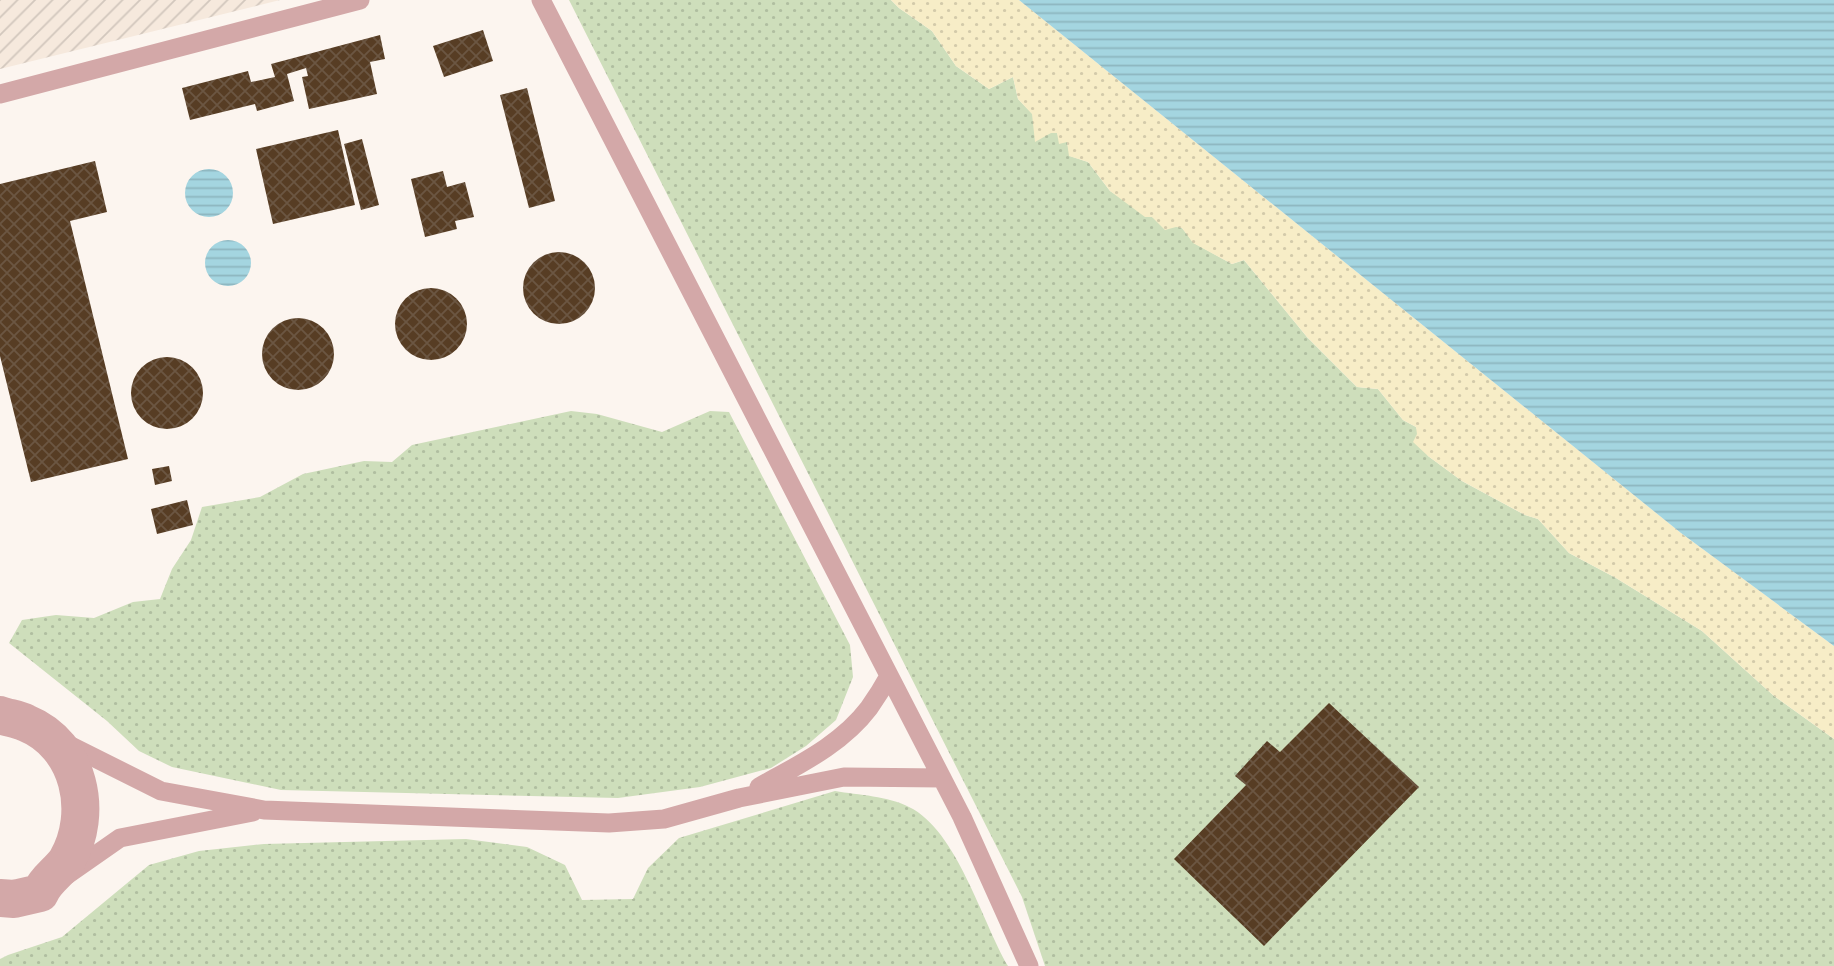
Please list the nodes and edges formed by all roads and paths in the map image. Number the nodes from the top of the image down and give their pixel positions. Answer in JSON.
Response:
{"nodes":[{"id":1,"x":360,"y":0,"type":"edge"},
{"id":2,"x":541,"y":0,"type":"edge"},
{"id":3,"x":0,"y":94,"type":"edge"},
{"id":4,"x":889,"y":676,"type":"junction"},
{"id":5,"x":14,"y":719,"type":"edge"},
{"id":6,"x":942,"y":778,"type":"junction"},
{"id":7,"x":739,"y":797,"type":"junction"},
{"id":8,"x":264,"y":810,"type":"junction"},
{"id":9,"x":13,"y":900,"type":"edge"},
{"id":10,"x":1029,"y":966,"type":"edge"}],
"edges":[{"from":1,"to":3,"type":"lane"},
{"from":2,"to":4,"type":"lane"},
{"from":4,"to":6,"type":"lane"},
{"from":4,"to":7,"type":"lane"},
{"from":5,"to":8,"type":"lane"},
{"from":5,"to":9,"type":"street"},
{"from":6,"to":7,"type":"lane"},
{"from":6,"to":10,"type":"lane"},
{"from":7,"to":8,"type":"lane"},
{"from":8,"to":9,"type":"lane"}]}
